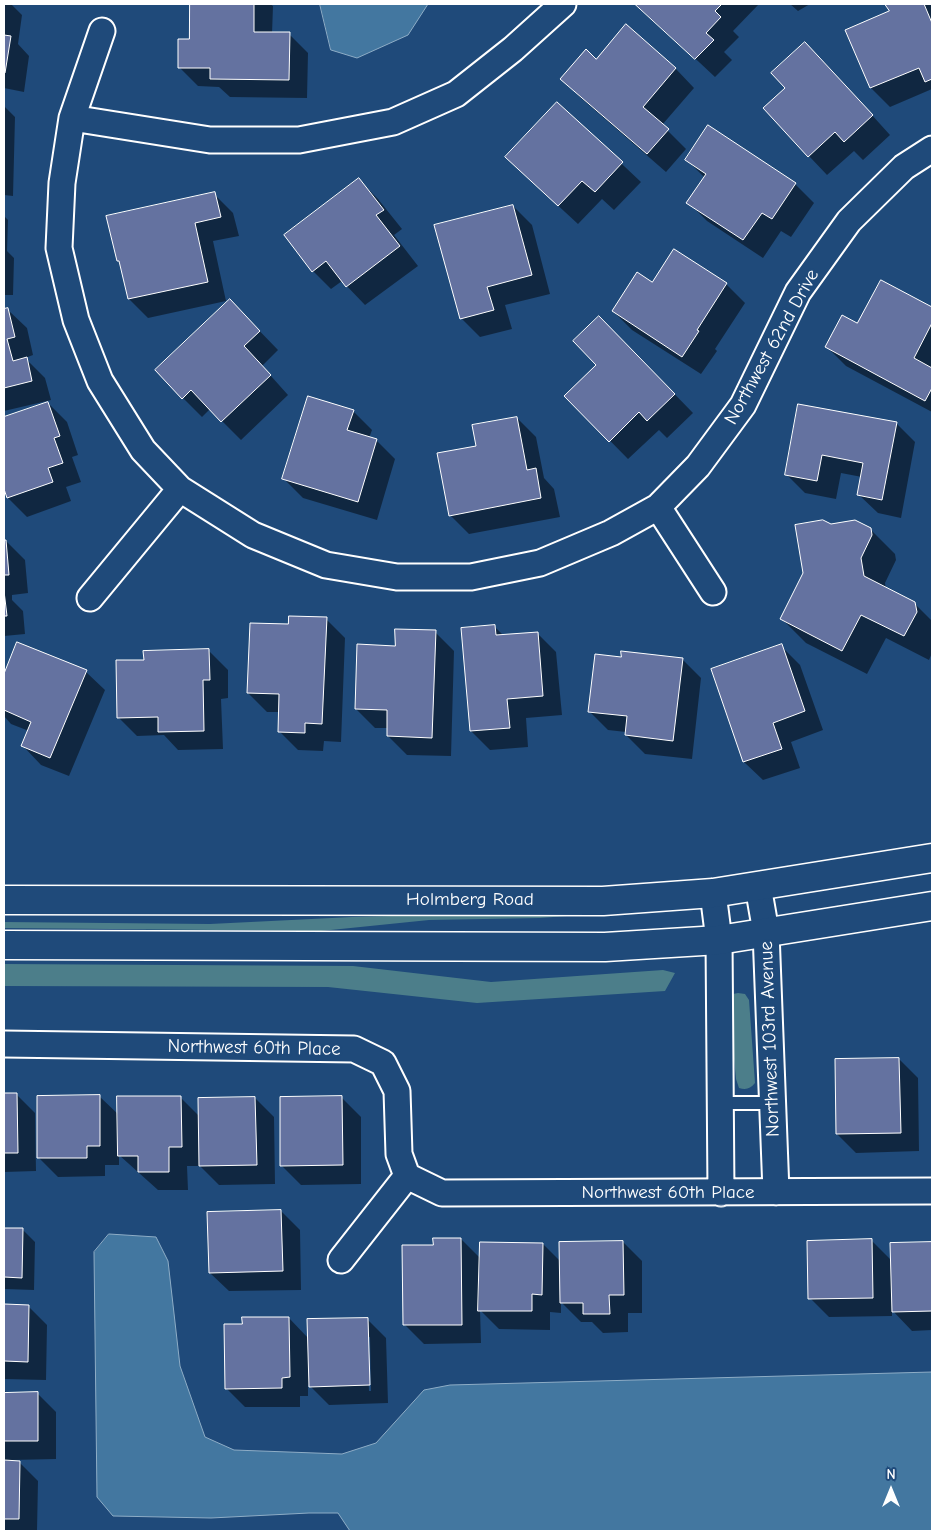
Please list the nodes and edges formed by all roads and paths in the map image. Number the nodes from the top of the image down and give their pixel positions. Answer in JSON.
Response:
{"nodes":[{"id":1,"x":563,"y":4,"type":"edge"},
{"id":2,"x":102,"y":31,"type":"dead end"},
{"id":3,"x":72,"y":118,"type":"junction"},
{"id":4,"x":932,"y":149,"type":"edge"},
{"id":5,"x":180,"y":489,"type":"junction"},
{"id":6,"x":658,"y":507,"type":"junction"},
{"id":7,"x":712,"y":592,"type":"dead end"},
{"id":8,"x":90,"y":598,"type":"dead end"},
{"id":9,"x":932,"y":858,"type":"edge"},
{"id":10,"x":758,"y":886,"type":"junction"},
{"id":11,"x":712,"y":893,"type":"junction"},
{"id":12,"x":4,"y":900,"type":"edge"},
{"id":13,"x":932,"y":906,"type":"edge"},
{"id":14,"x":766,"y":932,"type":"junction"},
{"id":15,"x":719,"y":940,"type":"junction"},
{"id":16,"x":4,"y":945,"type":"edge"},
{"id":17,"x":4,"y":1044,"type":"edge"},
{"id":18,"x":720,"y":1103,"type":"junction"},
{"id":19,"x":772,"y":1103,"type":"junction"},
{"id":20,"x":407,"y":1176,"type":"junction"},
{"id":21,"x":932,"y":1191,"type":"edge"},
{"id":22,"x":776,"y":1192,"type":"junction"},
{"id":23,"x":721,"y":1193,"type":"junction"},
{"id":24,"x":341,"y":1260,"type":"dead end"}],
"edges":[{"from":1,"to":3,"type":"street"},
{"from":2,"to":3,"type":"street","name":"Northwest 62nd Drive"},
{"from":3,"to":5,"type":"street","name":"Northwest 62nd Drive"},
{"from":4,"to":6,"type":"street","name":"Northwest 62nd Drive"},
{"from":5,"to":6,"type":"street","name":"Northwest 62nd Drive"},
{"from":5,"to":8,"type":"street"},
{"from":6,"to":7,"type":"street"},
{"from":9,"to":10,"type":"street","name":"Holmberg Road"},
{"from":10,"to":11,"type":"street","name":"Holmberg Road"},
{"from":10,"to":14,"type":"street","name":"Northwest 103rd Avenue"},
{"from":11,"to":12,"type":"street","name":"Holmberg Road"},
{"from":11,"to":15,"type":"street"},
{"from":13,"to":14,"type":"street"},
{"from":14,"to":15,"type":"street"},
{"from":14,"to":19,"type":"street","name":"Northwest 103rd Avenue"},
{"from":15,"to":16,"type":"street"},
{"from":15,"to":18,"type":"street"},
{"from":17,"to":20,"type":"street","name":"Northwest 60th Place"},
{"from":18,"to":19,"type":"lane"},
{"from":18,"to":23,"type":"street"},
{"from":19,"to":22,"type":"street","name":"Northwest 103rd Avenue"},
{"from":20,"to":23,"type":"street","name":"Northwest 60th Place"},
{"from":20,"to":24,"type":"street"},
{"from":21,"to":22,"type":"street","name":"Northwest 60th Place"},
{"from":22,"to":23,"type":"street","name":"Northwest 60th Place"}]}
